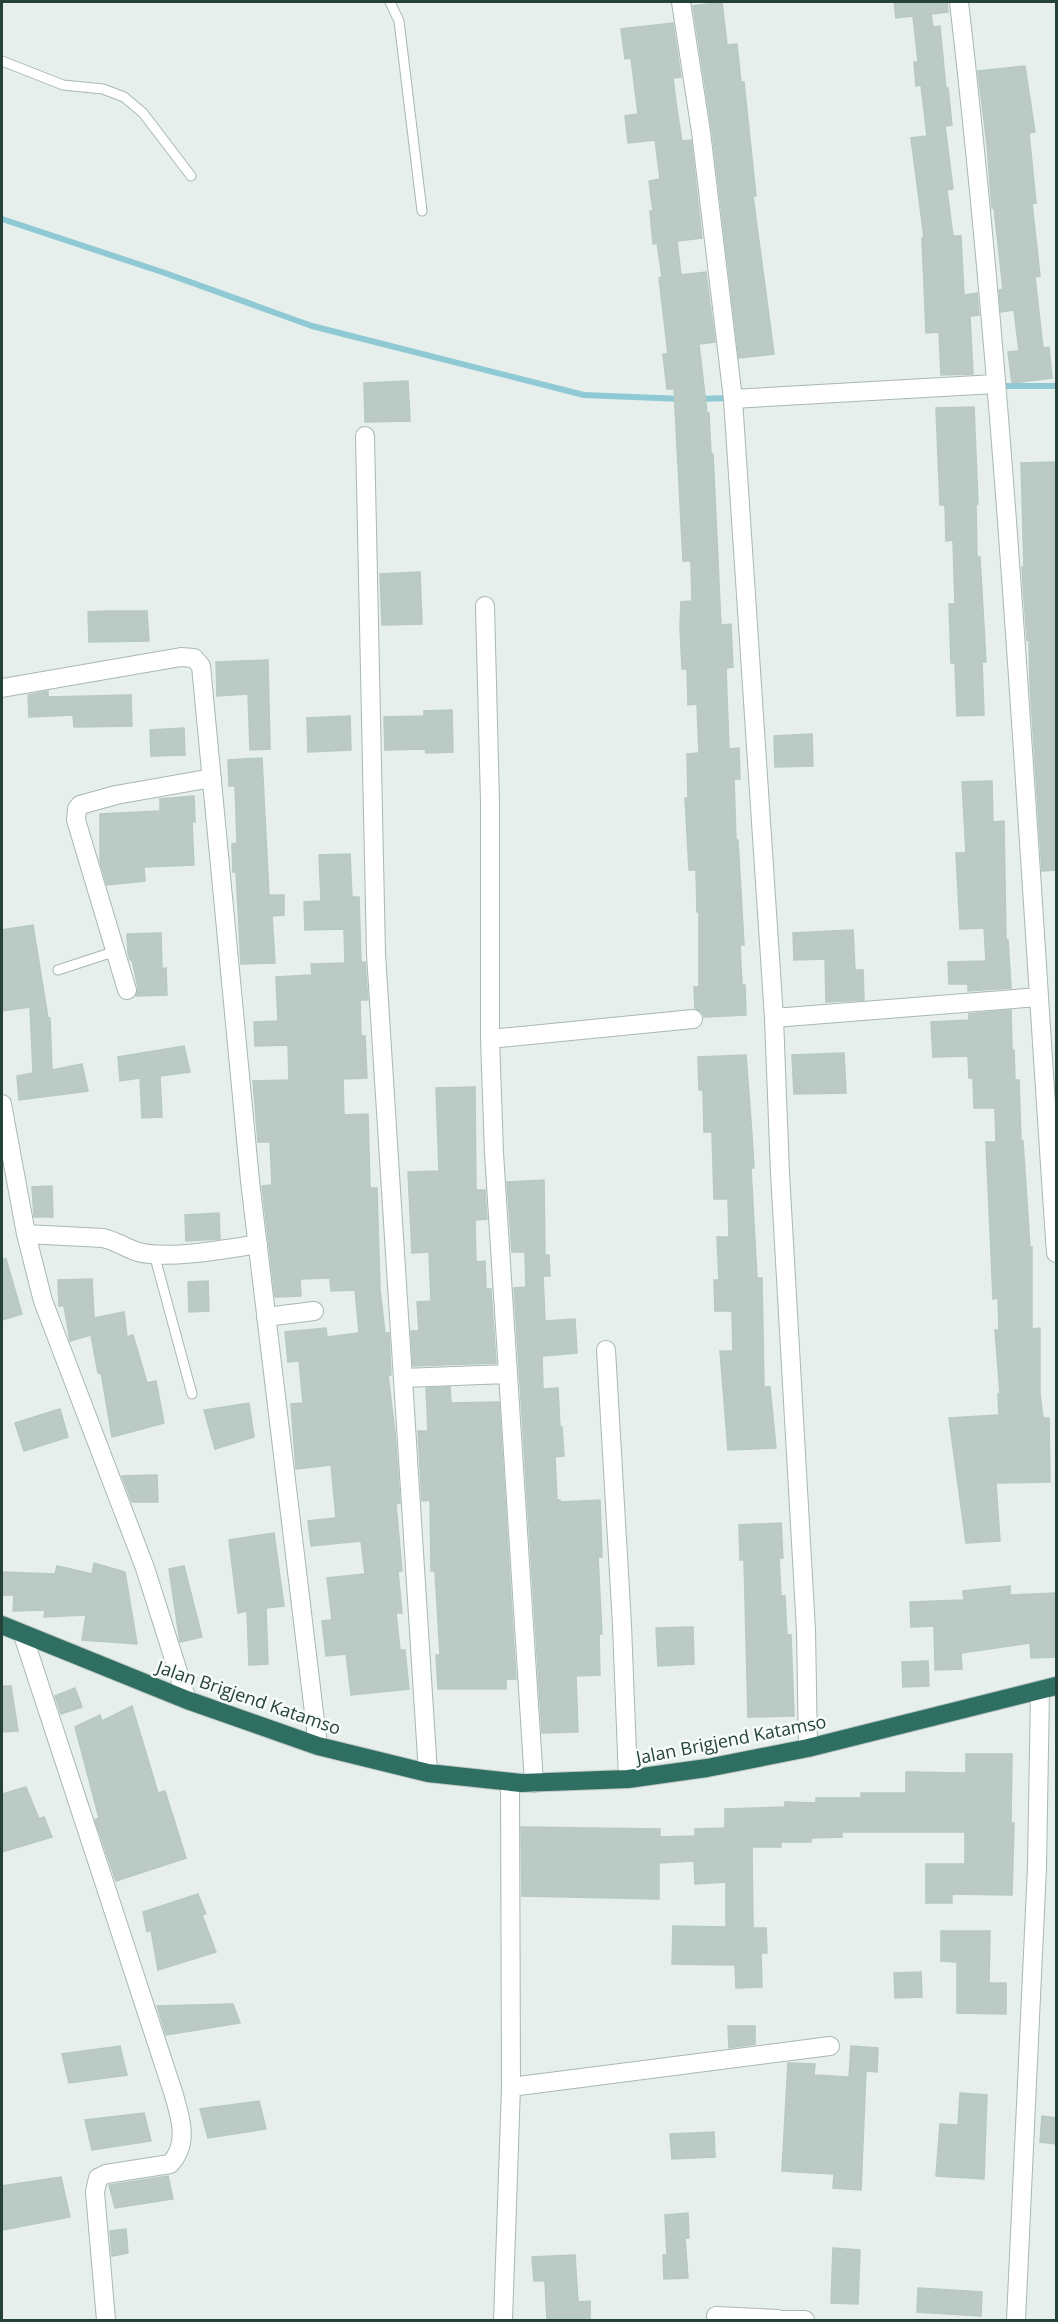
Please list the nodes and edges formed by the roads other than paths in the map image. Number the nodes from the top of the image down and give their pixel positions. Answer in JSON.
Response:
{"nodes":[{"id":1,"x":390,"y":2,"type":"edge"},
{"id":2,"x":681,"y":2,"type":"edge"},
{"id":3,"x":959,"y":2,"type":"edge"},
{"id":4,"x":2,"y":61,"type":"edge"},
{"id":5,"x":192,"y":176,"type":"dead end"},
{"id":6,"x":422,"y":211,"type":"dead end"},
{"id":7,"x":995,"y":384,"type":"junction"},
{"id":8,"x":733,"y":399,"type":"junction"},
{"id":9,"x":365,"y":436,"type":"dead end"},
{"id":10,"x":485,"y":606,"type":"dead end"},
{"id":11,"x":2,"y":688,"type":"edge"},
{"id":12,"x":212,"y":778,"type":"junction"},
{"id":13,"x":116,"y":951,"type":"junction"},
{"id":14,"x":58,"y":970,"type":"dead end"},
{"id":15,"x":128,"y":990,"type":"dead end"},
{"id":16,"x":1039,"y":997,"type":"junction"},
{"id":17,"x":774,"y":1018,"type":"junction"},
{"id":18,"x":693,"y":1019,"type":"dead end"},
{"id":19,"x":490,"y":1039,"type":"junction"},
{"id":20,"x":2,"y":1104,"type":"edge"},
{"id":21,"x":26,"y":1234,"type":"junction"},
{"id":22,"x":258,"y":1244,"type":"junction"},
{"id":23,"x":1056,"y":1253,"type":"edge"},
{"id":24,"x":154,"y":1254,"type":"junction"},
{"id":25,"x":314,"y":1311,"type":"dead end"},
{"id":26,"x":266,"y":1317,"type":"junction"},
{"id":27,"x":606,"y":1350,"type":"dead end"},
{"id":28,"x":508,"y":1374,"type":"junction"},
{"id":29,"x":403,"y":1377,"type":"junction"},
{"id":30,"x":192,"y":1394,"type":"dead end"},
{"id":31,"x":2,"y":1625,"type":"edge"},
{"id":32,"x":23,"y":1635,"type":"junction"},
{"id":33,"x":1048,"y":1688,"type":"edge"},
{"id":34,"x":187,"y":1700,"type":"junction"},
{"id":35,"x":318,"y":1746,"type":"junction"},
{"id":36,"x":808,"y":1748,"type":"junction"},
{"id":37,"x":428,"y":1773,"type":"junction"},
{"id":38,"x":628,"y":1779,"type":"junction"},
{"id":39,"x":510,"y":1782,"type":"junction"},
{"id":40,"x":534,"y":1783,"type":"junction"},
{"id":41,"x":830,"y":2046,"type":"dead end"},
{"id":42,"x":511,"y":2087,"type":"junction"},
{"id":43,"x":716,"y":2316,"type":"dead end"},
{"id":44,"x":106,"y":2320,"type":"edge"},
{"id":45,"x":503,"y":2320,"type":"edge"},
{"id":46,"x":778,"y":2320,"type":"edge"},
{"id":47,"x":805,"y":2320,"type":"edge"},
{"id":48,"x":1016,"y":2320,"type":"edge"}],
"edges":[{"from":1,"to":6,"type":"lane"},
{"from":2,"to":8,"type":"street"},
{"from":3,"to":7,"type":"street"},
{"from":4,"to":5,"type":"lane"},
{"from":7,"to":8,"type":"street"},
{"from":7,"to":16,"type":"street"},
{"from":8,"to":17,"type":"street"},
{"from":9,"to":29,"type":"street"},
{"from":10,"to":19,"type":"street"},
{"from":11,"to":12,"type":"street"},
{"from":12,"to":13,"type":"street"},
{"from":12,"to":22,"type":"street"},
{"from":13,"to":14,"type":"lane"},
{"from":13,"to":15,"type":"street"},
{"from":16,"to":17,"type":"street"},
{"from":16,"to":23,"type":"street"},
{"from":17,"to":36,"type":"street"},
{"from":18,"to":19,"type":"street"},
{"from":19,"to":28,"type":"street"},
{"from":20,"to":21,"type":"street"},
{"from":21,"to":24,"type":"street"},
{"from":21,"to":34,"type":"street"},
{"from":22,"to":24,"type":"street"},
{"from":22,"to":26,"type":"street"},
{"from":24,"to":30,"type":"lane"},
{"from":25,"to":26,"type":"street"},
{"from":26,"to":35,"type":"street"},
{"from":27,"to":38,"type":"street"},
{"from":28,"to":29,"type":"street"},
{"from":28,"to":40,"type":"street"},
{"from":29,"to":37,"type":"street"},
{"from":31,"to":32,"type":"highway","name":"Jalan Brigjend Katamso"},
{"from":32,"to":34,"type":"highway","name":"Jalan Brigjend Katamso"},
{"from":32,"to":44,"type":"street"},
{"from":33,"to":36,"type":"highway","name":"Jalan Brigjend Katamso"},
{"from":33,"to":48,"type":"street"},
{"from":34,"to":35,"type":"highway","name":"Jalan Brigjend Katamso"},
{"from":35,"to":37,"type":"highway","name":"Jalan Brigjend Katamso"},
{"from":36,"to":38,"type":"highway","name":"Jalan Brigjend Katamso"},
{"from":37,"to":39,"type":"highway","name":"Jalan Brigjend Katamso"},
{"from":38,"to":40,"type":"highway","name":"Jalan Brigjend Katamso"},
{"from":39,"to":40,"type":"highway","name":"Jalan Brigjend Katamso"},
{"from":39,"to":42,"type":"street"},
{"from":41,"to":42,"type":"street"},
{"from":42,"to":45,"type":"street"},
{"from":43,"to":46,"type":"street"},
{"from":46,"to":47,"type":"street"}]}
